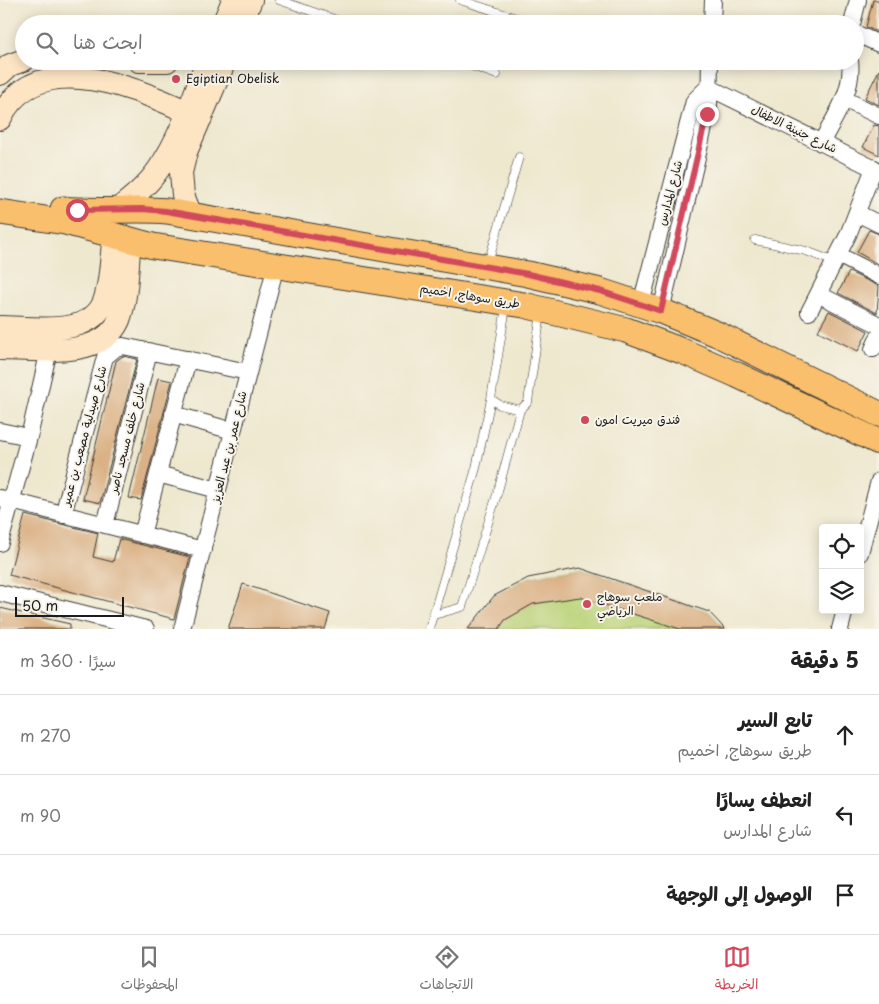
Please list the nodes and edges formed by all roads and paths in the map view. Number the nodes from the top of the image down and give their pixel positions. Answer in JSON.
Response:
{"nodes":[{"id":1,"x":233,"y":0,"type":"edge"},
{"id":2,"x":251,"y":0,"type":"edge"},
{"id":3,"x":279,"y":0,"type":"edge"},
{"id":4,"x":460,"y":0,"type":"edge"},
{"id":5,"x":713,"y":0,"type":"edge"},
{"id":6,"x":858,"y":0,"type":"edge"},
{"id":7,"x":227,"y":15,"type":"edge"},
{"id":8,"x":245,"y":15,"type":"edge"},
{"id":9,"x":322,"y":15,"type":"edge"},
{"id":10,"x":507,"y":15,"type":"edge"},
{"id":11,"x":712,"y":15,"type":"edge"},
{"id":12,"x":854,"y":15,"type":"edge"},
{"id":13,"x":864,"y":38,"type":"edge"},
{"id":14,"x":879,"y":44,"type":"edge"},
{"id":15,"x":15,"y":63,"type":"edge"},
{"id":16,"x":205,"y":70,"type":"edge"},
{"id":17,"x":220,"y":70,"type":"edge"},
{"id":18,"x":483,"y":70,"type":"edge"},
{"id":19,"x":709,"y":70,"type":"edge"},
{"id":20,"x":851,"y":70,"type":"edge"},
{"id":21,"x":0,"y":74,"type":"edge"},
{"id":22,"x":497,"y":75,"type":"dead end"},
{"id":23,"x":708,"y":88,"type":"junction"},
{"id":24,"x":844,"y":99,"type":"junction"},
{"id":25,"x":194,"y":115,"type":"junction"},
{"id":26,"x":879,"y":116,"type":"edge"},
{"id":27,"x":0,"y":119,"type":"edge"},
{"id":28,"x":821,"y":143,"type":"junction"},
{"id":29,"x":519,"y":157,"type":"dead end"},
{"id":30,"x":876,"y":170,"type":"edge"},
{"id":31,"x":0,"y":200,"type":"edge"},
{"id":32,"x":117,"y":210,"type":"junction"},
{"id":33,"x":0,"y":212,"type":"edge"},
{"id":34,"x":42,"y":212,"type":"junction"},
{"id":35,"x":857,"y":213,"type":"junction"},
{"id":36,"x":191,"y":215,"type":"junction"},
{"id":37,"x":879,"y":224,"type":"edge"},
{"id":38,"x":122,"y":238,"type":"junction"},
{"id":39,"x":755,"y":240,"type":"dead end"},
{"id":40,"x":836,"y":259,"type":"junction"},
{"id":41,"x":276,"y":265,"type":"junction"},
{"id":42,"x":486,"y":267,"type":"junction"},
{"id":43,"x":528,"y":274,"type":"junction"},
{"id":44,"x":879,"y":276,"type":"edge"},
{"id":45,"x":818,"y":294,"type":"junction"},
{"id":46,"x":524,"y":305,"type":"junction"},
{"id":47,"x":651,"y":307,"type":"junction"},
{"id":48,"x":809,"y":312,"type":"dead end"},
{"id":49,"x":879,"y":325,"type":"edge"},
{"id":50,"x":0,"y":327,"type":"edge"},
{"id":51,"x":48,"y":327,"type":"junction"},
{"id":52,"x":0,"y":349,"type":"edge"},
{"id":53,"x":49,"y":350,"type":"junction"},
{"id":54,"x":149,"y":351,"type":"junction"},
{"id":55,"x":188,"y":359,"type":"junction"},
{"id":56,"x":248,"y":372,"type":"junction"},
{"id":57,"x":492,"y":399,"type":"junction"},
{"id":58,"x":520,"y":410,"type":"junction"},
{"id":59,"x":173,"y":414,"type":"junction"},
{"id":60,"x":879,"y":414,"type":"edge"},
{"id":61,"x":0,"y":431,"type":"edge"},
{"id":62,"x":233,"y":431,"type":"junction"},
{"id":63,"x":29,"y":437,"type":"junction"},
{"id":64,"x":879,"y":442,"type":"edge"},
{"id":65,"x":158,"y":474,"type":"junction"},
{"id":66,"x":879,"y":481,"type":"edge"},
{"id":67,"x":218,"y":490,"type":"junction"},
{"id":68,"x":6,"y":499,"type":"edge"},
{"id":69,"x":63,"y":514,"type":"junction"},
{"id":70,"x":105,"y":525,"type":"junction"},
{"id":71,"x":142,"y":535,"type":"junction"},
{"id":72,"x":864,"y":538,"type":"edge"},
{"id":73,"x":0,"y":543,"type":"edge"},
{"id":74,"x":203,"y":550,"type":"junction"},
{"id":75,"x":0,"y":592,"type":"edge"},
{"id":76,"x":844,"y":614,"type":"edge"},
{"id":77,"x":434,"y":615,"type":"junction"},
{"id":78,"x":146,"y":629,"type":"edge"},
{"id":79,"x":182,"y":629,"type":"edge"},
{"id":80,"x":430,"y":629,"type":"edge"},
{"id":81,"x":840,"y":629,"type":"edge"}],
"edges":[{"from":1,"to":7,"type":"main road"},
{"from":2,"to":8,"type":"main road"},
{"from":3,"to":9,"type":"lane"},
{"from":4,"to":10,"type":"lane"},
{"from":5,"to":11,"type":"street"},
{"from":6,"to":12,"type":"street"},
{"from":13,"to":14,"type":"street"},
{"from":15,"to":21,"type":"main road"},
{"from":16,"to":25,"type":"main road"},
{"from":17,"to":25,"type":"main road"},
{"from":18,"to":22,"type":"lane"},
{"from":19,"to":23,"type":"street","name":"شارع المدارس"},
{"from":20,"to":24,"type":"street"},
{"from":23,"to":28,"type":"street","name":"شارع جنينة الاطفال"},
{"from":23,"to":47,"type":"street","name":"شارع المدارس"},
{"from":24,"to":26,"type":"street"},
{"from":24,"to":28,"type":"street"},
{"from":25,"to":27,"type":"main road"},
{"from":25,"to":32,"type":"main road"},
{"from":25,"to":36,"type":"main road"},
{"from":28,"to":30,"type":"street","name":"شارع جنينة الاطفال"},
{"from":29,"to":42,"type":"lane"},
{"from":30,"to":35,"type":"street"},
{"from":31,"to":34,"type":"main road"},
{"from":32,"to":34,"type":"main road"},
{"from":32,"to":36,"type":"main road"},
{"from":33,"to":34,"type":"main road"},
{"from":34,"to":38,"type":"main road","name":"طريق سوهاج, اخميم"},
{"from":35,"to":37,"type":"street"},
{"from":35,"to":40,"type":"street"},
{"from":36,"to":42,"type":"main road"},
{"from":38,"to":41,"type":"main road","name":"طريق سوهاج, اخميم"},
{"from":38,"to":51,"type":"main road"},
{"from":38,"to":53,"type":"main road"},
{"from":39,"to":40,"type":"lane"},
{"from":40,"to":44,"type":"street"},
{"from":40,"to":45,"type":"street"},
{"from":41,"to":46,"type":"main road","name":"طريق سوهاج, اخميم"},
{"from":41,"to":56,"type":"street","name":"شارع عمر بن عبد العزيز"},
{"from":42,"to":43,"type":"main road"},
{"from":43,"to":46,"type":"main road"},
{"from":43,"to":47,"type":"main road"},
{"from":45,"to":48,"type":"street"},
{"from":45,"to":49,"type":"street"},
{"from":46,"to":57,"type":"lane"},
{"from":46,"to":58,"type":"lane"},
{"from":46,"to":64,"type":"main road","name":"طريق سوهاج, اخميم"},
{"from":47,"to":60,"type":"main road"},
{"from":50,"to":51,"type":"main road"},
{"from":51,"to":53,"type":"street"},
{"from":52,"to":53,"type":"main road"},
{"from":53,"to":63,"type":"street"},
{"from":54,"to":55,"type":"street","name":"شارع صيدلية مصعب بن عمير"},
{"from":54,"to":69,"type":"street","name":"شارع صيدلية مصعب بن عمير"},
{"from":54,"to":70,"type":"street","name":"شارع خلف مسجد ناصر"},
{"from":55,"to":56,"type":"street","name":"شارع صيدلية مصعب بن عمير"},
{"from":55,"to":59,"type":"street"},
{"from":56,"to":62,"type":"street","name":"شارع عمر بن عبد العزيز"},
{"from":57,"to":58,"type":"lane"},
{"from":57,"to":77,"type":"lane"},
{"from":58,"to":77,"type":"lane"},
{"from":59,"to":62,"type":"street"},
{"from":59,"to":65,"type":"street"},
{"from":61,"to":63,"type":"street"},
{"from":62,"to":67,"type":"street","name":"شارع عمر بن عبد العزيز"},
{"from":63,"to":68,"type":"street"},
{"from":65,"to":67,"type":"street"},
{"from":65,"to":71,"type":"street"},
{"from":66,"to":72,"type":"street"},
{"from":67,"to":74,"type":"street","name":"شارع عمر بن عبد العزيز"},
{"from":68,"to":69,"type":"street"},
{"from":68,"to":73,"type":"street"},
{"from":69,"to":70,"type":"street"},
{"from":70,"to":71,"type":"street"},
{"from":71,"to":74,"type":"street"},
{"from":74,"to":79,"type":"street","name":"شارع عمر بن عبد العزيز"},
{"from":75,"to":78,"type":"street"},
{"from":76,"to":81,"type":"street"},
{"from":77,"to":80,"type":"lane"}]}
